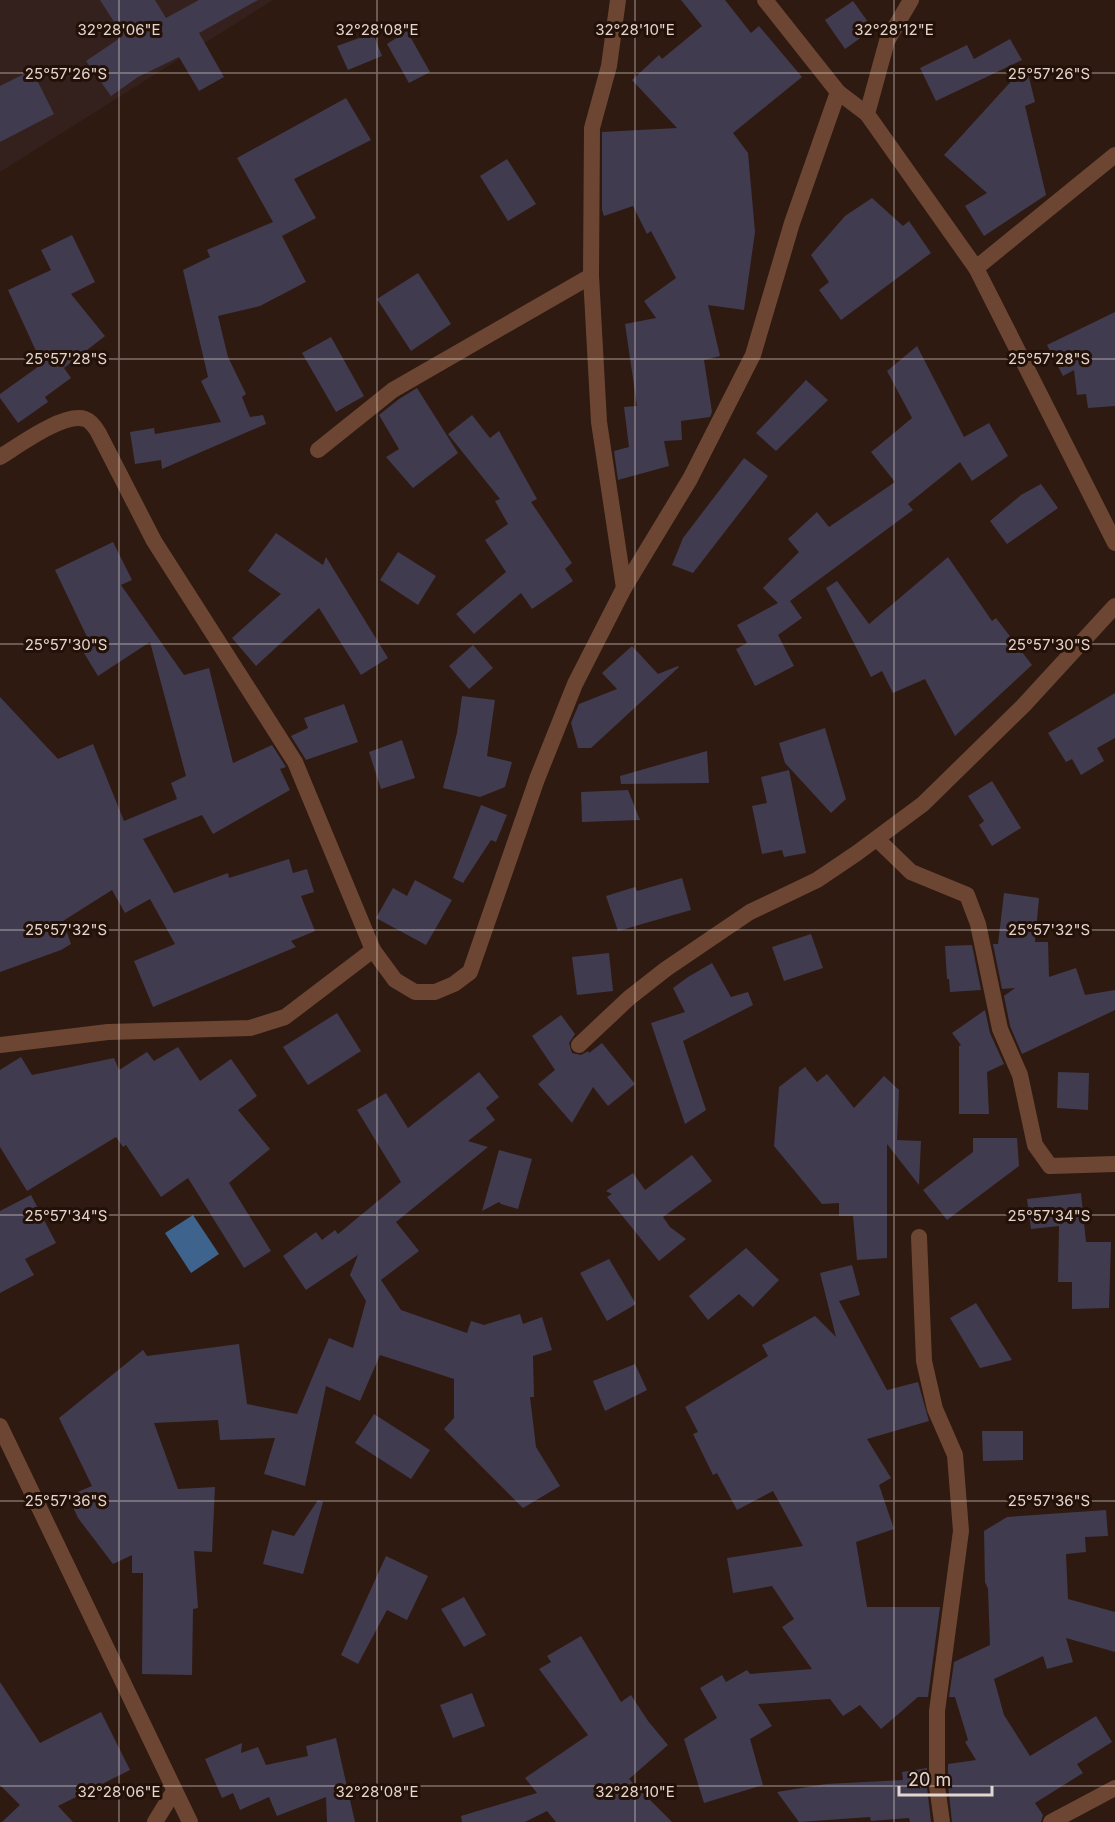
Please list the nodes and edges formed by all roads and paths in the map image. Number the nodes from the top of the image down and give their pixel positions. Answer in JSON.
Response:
{"nodes":[{"id":1,"x":618,"y":0,"type":"edge"},
{"id":2,"x":765,"y":0,"type":"edge"},
{"id":3,"x":912,"y":0,"type":"edge"},
{"id":4,"x":838,"y":92,"type":"junction"},
{"id":5,"x":867,"y":114,"type":"junction"},
{"id":6,"x":1115,"y":155,"type":"edge"},
{"id":7,"x":976,"y":268,"type":"junction"},
{"id":8,"x":591,"y":276,"type":"junction"},
{"id":9,"x":318,"y":450,"type":"dead end"},
{"id":10,"x":0,"y":457,"type":"edge"},
{"id":11,"x":1115,"y":543,"type":"edge"},
{"id":12,"x":624,"y":588,"type":"junction"},
{"id":13,"x":1115,"y":606,"type":"edge"},
{"id":14,"x":877,"y":839,"type":"junction"},
{"id":15,"x":373,"y":951,"type":"junction"},
{"id":16,"x":0,"y":1044,"type":"edge"},
{"id":17,"x":579,"y":1045,"type":"dead end"},
{"id":18,"x":1115,"y":1164,"type":"edge"},
{"id":19,"x":919,"y":1237,"type":"dead end"},
{"id":20,"x":0,"y":1426,"type":"edge"},
{"id":21,"x":1115,"y":1788,"type":"edge"},
{"id":22,"x":174,"y":1791,"type":"junction"},
{"id":23,"x":156,"y":1822,"type":"edge"},
{"id":24,"x":190,"y":1822,"type":"edge"},
{"id":25,"x":942,"y":1822,"type":"edge"},
{"id":26,"x":1051,"y":1822,"type":"edge"}],
"edges":[{"from":1,"to":8,"type":"street"},
{"from":2,"to":4,"type":"street"},
{"from":3,"to":5,"type":"street"},
{"from":4,"to":5,"type":"street"},
{"from":4,"to":12,"type":"street"},
{"from":5,"to":7,"type":"street"},
{"from":6,"to":7,"type":"street"},
{"from":7,"to":11,"type":"street"},
{"from":8,"to":9,"type":"street"},
{"from":8,"to":12,"type":"street"},
{"from":10,"to":15,"type":"street"},
{"from":12,"to":15,"type":"street"},
{"from":13,"to":14,"type":"street"},
{"from":14,"to":17,"type":"street"},
{"from":14,"to":18,"type":"street"},
{"from":15,"to":16,"type":"street"},
{"from":19,"to":25,"type":"street"},
{"from":20,"to":22,"type":"street"},
{"from":21,"to":26,"type":"street"},
{"from":22,"to":23,"type":"street"},
{"from":22,"to":24,"type":"street"}]}
